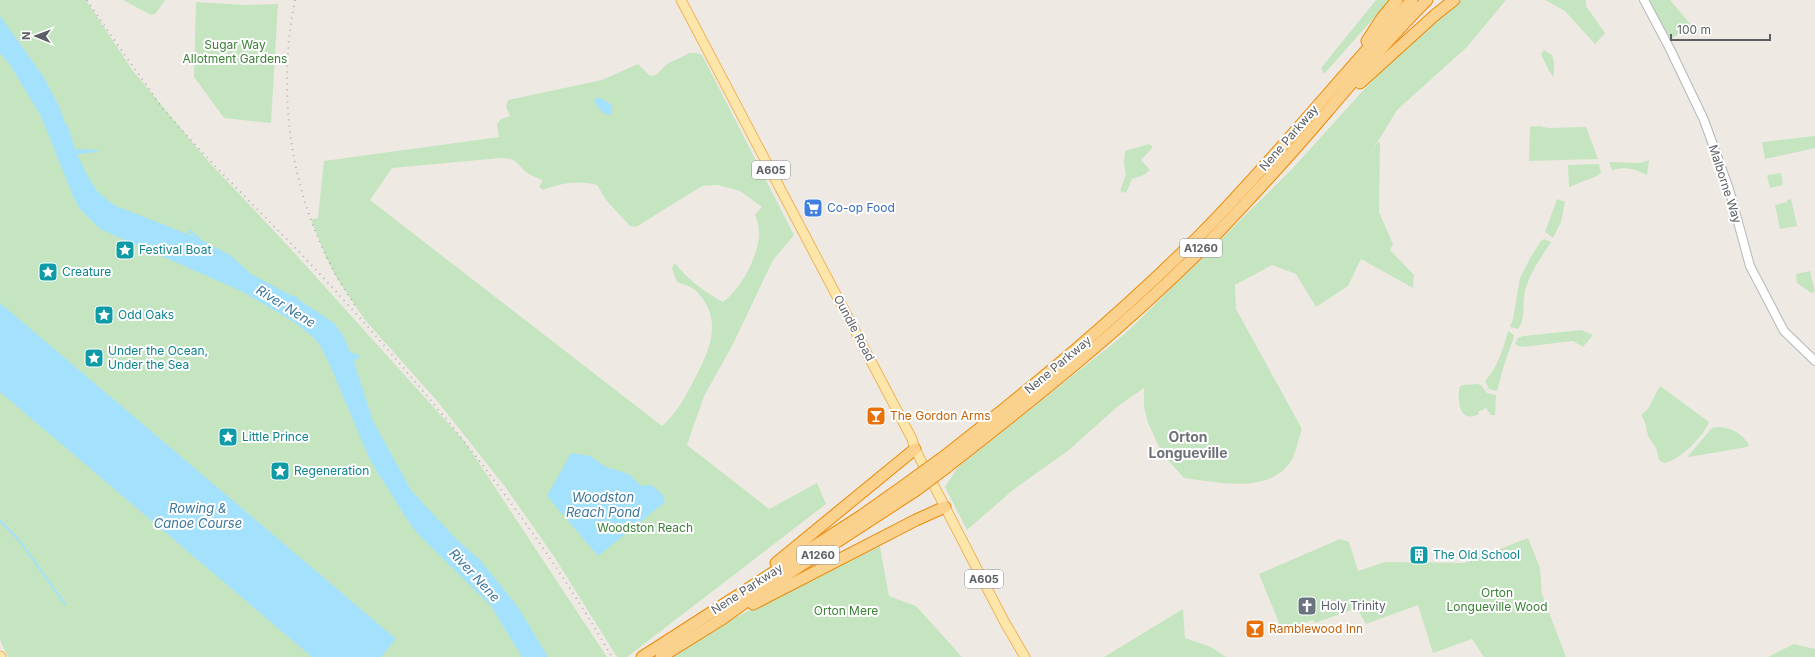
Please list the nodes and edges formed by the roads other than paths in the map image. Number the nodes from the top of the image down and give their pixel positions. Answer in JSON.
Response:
{"nodes":[{"id":1,"x":681,"y":0,"type":"edge"},
{"id":2,"x":1397,"y":0,"type":"edge"},
{"id":3,"x":1412,"y":0,"type":"edge"},
{"id":4,"x":1427,"y":0,"type":"edge"},
{"id":5,"x":1454,"y":0,"type":"edge"},
{"id":6,"x":1644,"y":0,"type":"edge"},
{"id":7,"x":1346,"y":73,"type":"junction"},
{"id":8,"x":1325,"y":114,"type":"junction"},
{"id":9,"x":1815,"y":361,"type":"edge"},
{"id":10,"x":915,"y":449,"type":"junction"},
{"id":11,"x":945,"y":463,"type":"junction"},
{"id":12,"x":912,"y":486,"type":"junction"},
{"id":13,"x":946,"y":507,"type":"junction"},
{"id":14,"x":718,"y":608,"type":"junction"},
{"id":15,"x":722,"y":619,"type":"junction"},
{"id":16,"x":642,"y":657,"type":"edge"},
{"id":17,"x":661,"y":657,"type":"edge"},
{"id":18,"x":1025,"y":657,"type":"edge"}],
"edges":[{"from":1,"to":10,"type":"main road","name":"Oundle Road","number":"A605"},
{"from":2,"to":7,"type":"highway"},
{"from":3,"to":7,"type":"highway","name":"Nene Parkway","number":"A1260"},
{"from":4,"to":8,"type":"highway","name":"Nene Parkway","number":"A1260"},
{"from":5,"to":8,"type":"highway"},
{"from":6,"to":9,"type":"street","name":"Malborne Way"},
{"from":7,"to":11,"type":"highway","name":"Nene Parkway","number":"A1260"},
{"from":8,"to":11,"type":"highway","name":"Nene Parkway","number":"A1260"},
{"from":10,"to":13,"type":"main road","name":"Oundle Road","number":"A605"},
{"from":10,"to":14,"type":"highway"},
{"from":11,"to":12,"type":"highway","name":"Nene Parkway","number":"A1260","bridge":true},
{"from":12,"to":14,"type":"highway","name":"Nene Parkway","number":"A1260"},
{"from":12,"to":15,"type":"highway","name":"Nene Parkway","number":"A1260"},
{"from":13,"to":15,"type":"highway"},
{"from":13,"to":18,"type":"main road","name":"Oundle Road","number":"A605"},
{"from":14,"to":16,"type":"highway","name":"Nene Parkway","number":"A1260"},
{"from":15,"to":17,"type":"highway","name":"Nene Parkway","number":"A1260"}]}
